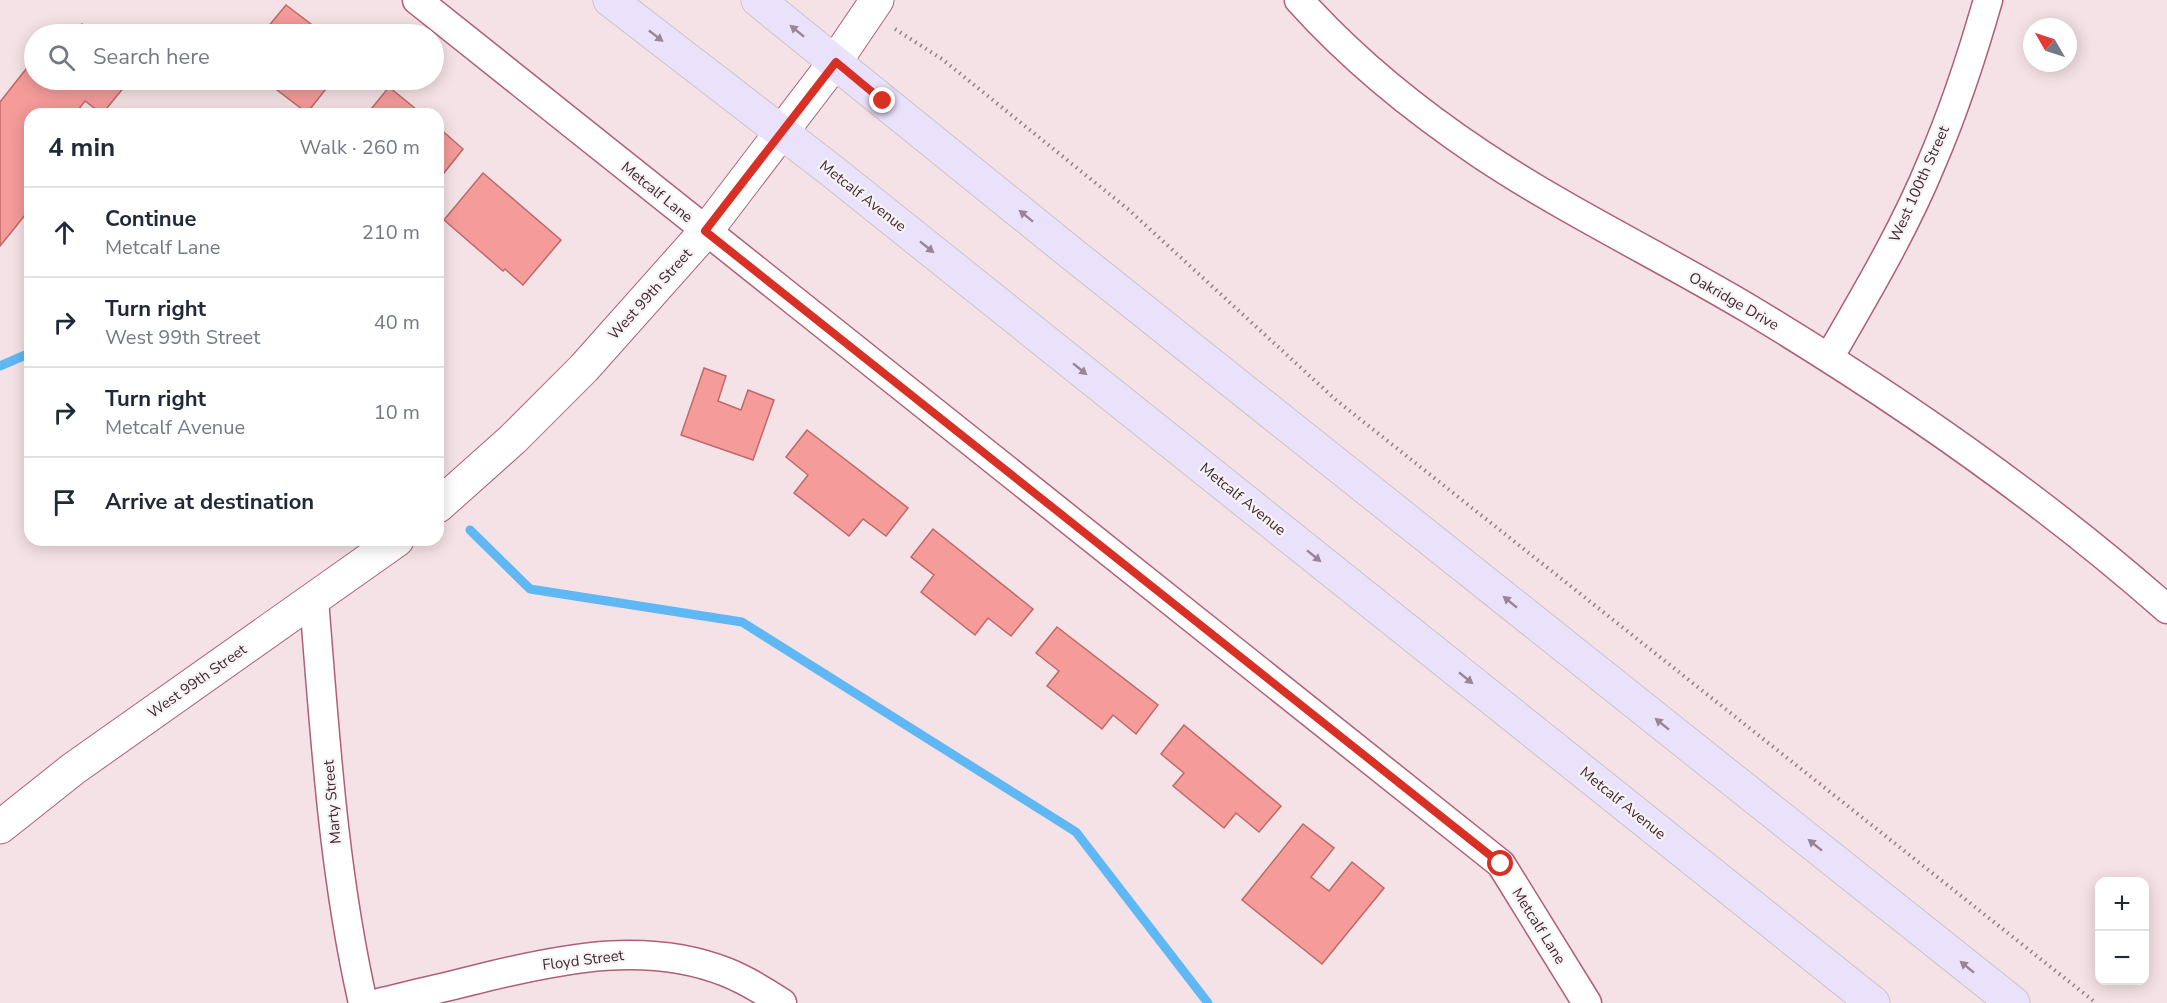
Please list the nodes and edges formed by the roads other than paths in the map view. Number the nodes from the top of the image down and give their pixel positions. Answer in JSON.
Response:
{"nodes":[{"id":1,"x":417,"y":0,"type":"edge"},
{"id":2,"x":610,"y":0,"type":"edge"},
{"id":3,"x":758,"y":0,"type":"edge"},
{"id":4,"x":1299,"y":0,"type":"edge"},
{"id":5,"x":1988,"y":0,"type":"edge"},
{"id":6,"x":873,"y":6,"type":"edge"},
{"id":7,"x":836,"y":62,"type":"junction"},
{"id":8,"x":782,"y":133,"type":"junction"},
{"id":9,"x":705,"y":231,"type":"junction"},
{"id":10,"x":1829,"y":358,"type":"junction"},
{"id":11,"x":444,"y":501,"type":"edge"},
{"id":12,"x":389,"y":546,"type":"edge"},
{"id":13,"x":314,"y":600,"type":"junction"},
{"id":14,"x":2167,"y":609,"type":"edge"},
{"id":15,"x":0,"y":827,"type":"edge"},
{"id":16,"x":363,"y":1003,"type":"edge"},
{"id":17,"x":379,"y":1003,"type":"edge"},
{"id":18,"x":782,"y":1003,"type":"edge"},
{"id":19,"x":1587,"y":1003,"type":"edge"},
{"id":20,"x":1873,"y":1003,"type":"edge"},
{"id":21,"x":2013,"y":1003,"type":"edge"}],
"edges":[{"from":1,"to":9,"type":"street","name":"Metcalf Lane"},
{"from":2,"to":8,"type":"main road","name":"Metcalf Avenue","one_way":true},
{"from":7,"to":3,"type":"main road","one_way":true},
{"from":4,"to":10,"type":"street","name":"Oakridge Drive"},
{"from":5,"to":10,"type":"street","name":"West 100th Street"},
{"from":6,"to":7,"type":"street","name":"West 99th Street"},
{"from":7,"to":8,"type":"street","name":"West 99th Street"},
{"from":21,"to":7,"type":"main road","one_way":true},
{"from":8,"to":9,"type":"street","name":"West 99th Street"},
{"from":8,"to":20,"type":"main road","name":"Metcalf Avenue","one_way":true},
{"from":9,"to":11,"type":"street","name":"West 99th Street"},
{"from":9,"to":19,"type":"street","name":"Metcalf Lane"},
{"from":10,"to":14,"type":"street","name":"Oakridge Drive"},
{"from":12,"to":13,"type":"street","name":"West 99th Street"},
{"from":13,"to":15,"type":"street","name":"West 99th Street"},
{"from":13,"to":16,"type":"street","name":"Marty Street"},
{"from":17,"to":18,"type":"street","name":"Floyd Street"}]}
